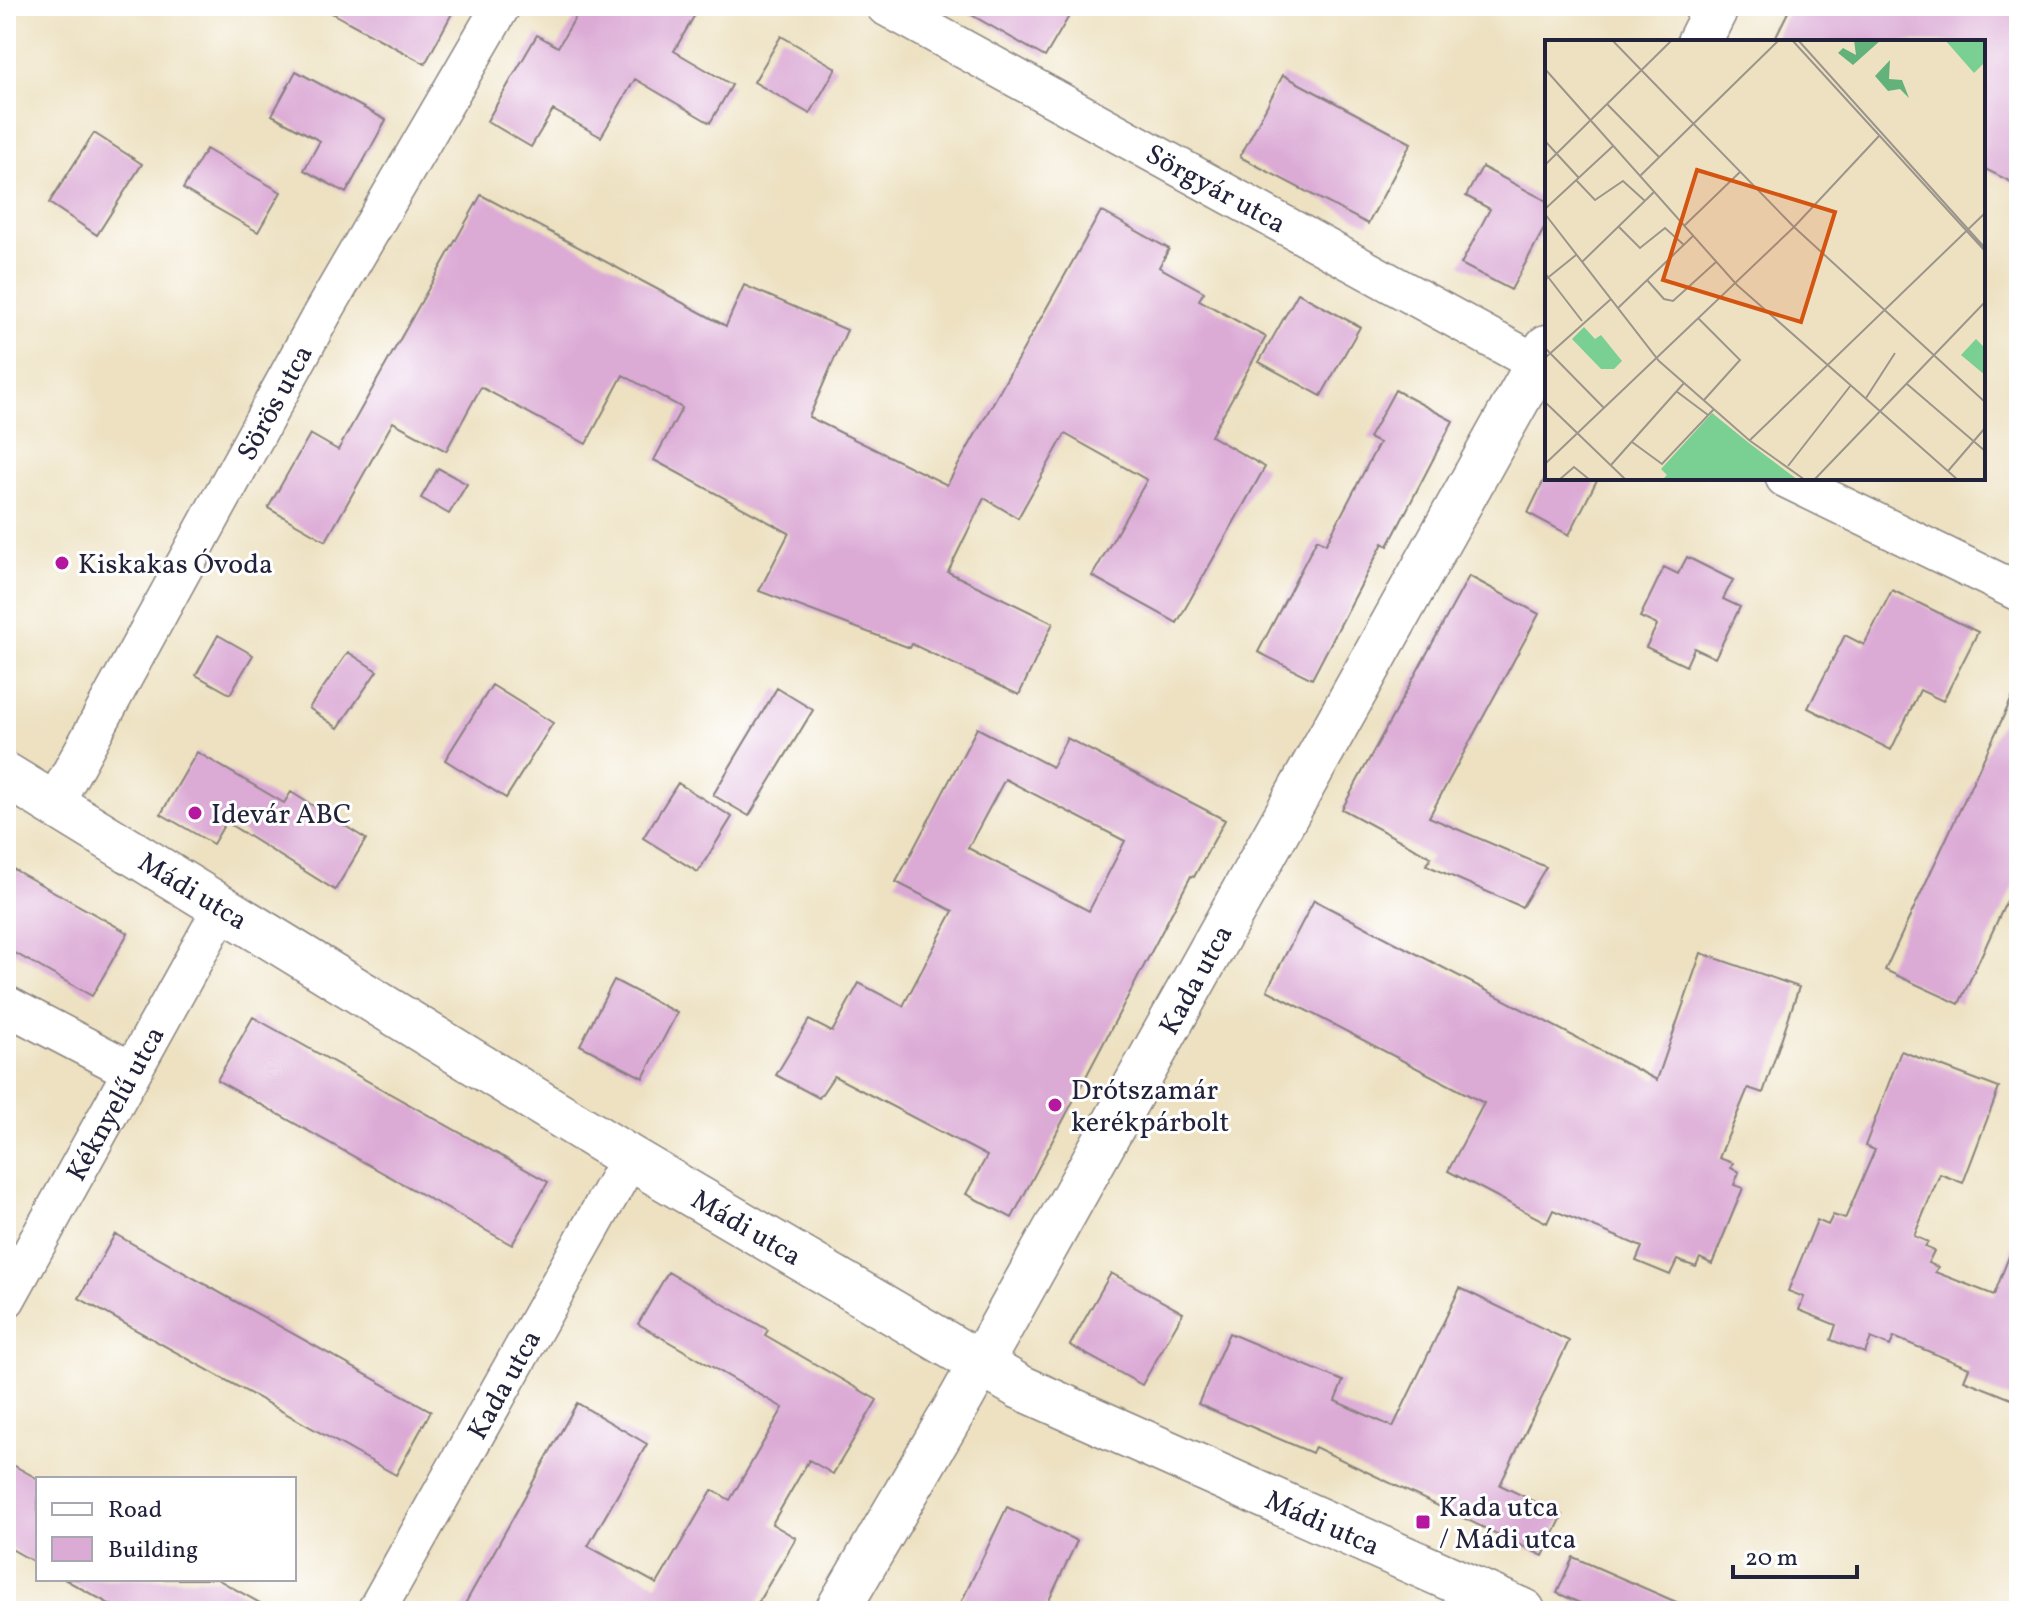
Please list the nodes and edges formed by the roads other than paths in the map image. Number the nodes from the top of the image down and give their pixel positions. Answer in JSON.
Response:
{"nodes":[{"id":1,"x":501,"y":6,"type":"edge"},
{"id":2,"x":885,"y":6,"type":"edge"},
{"id":3,"x":1717,"y":6,"type":"edge"},
{"id":4,"x":1700,"y":40,"type":"edge"},
{"id":5,"x":1544,"y":360,"type":"edge"},
{"id":6,"x":1789,"y":480,"type":"edge"},
{"id":7,"x":2019,"y":592,"type":"edge"},
{"id":8,"x":6,"y":775,"type":"edge"},
{"id":9,"x":54,"y":804,"type":"junction"},
{"id":10,"x":223,"y":907,"type":"junction"},
{"id":11,"x":6,"y":1005,"type":"edge"},
{"id":12,"x":132,"y":1071,"type":"junction"},
{"id":13,"x":630,"y":1158,"type":"junction"},
{"id":14,"x":6,"y":1299,"type":"edge"},
{"id":15,"x":980,"y":1364,"type":"junction"},
{"id":16,"x":376,"y":1611,"type":"edge"},
{"id":17,"x":837,"y":1611,"type":"edge"},
{"id":18,"x":1523,"y":1611,"type":"edge"}],
"edges":[{"from":1,"to":9,"type":"street","name":"Sörös utca"},
{"from":2,"to":5,"type":"street","name":"Sörgyár utca"},
{"from":3,"to":4,"type":"street"},
{"from":5,"to":15,"type":"street","name":"Kada utca"},
{"from":6,"to":7,"type":"street"},
{"from":8,"to":9,"type":"street","name":"Mádi utca"},
{"from":9,"to":10,"type":"street","name":"Mádi utca"},
{"from":10,"to":12,"type":"street","name":"Kéknyelű utca"},
{"from":10,"to":13,"type":"street","name":"Mádi utca"},
{"from":11,"to":12,"type":"street"},
{"from":12,"to":14,"type":"street","name":"Kéknyelű utca"},
{"from":13,"to":15,"type":"street","name":"Mádi utca"},
{"from":13,"to":16,"type":"street","name":"Kada utca"},
{"from":15,"to":17,"type":"street","name":"Kada utca"},
{"from":15,"to":18,"type":"street","name":"Mádi utca"}]}
